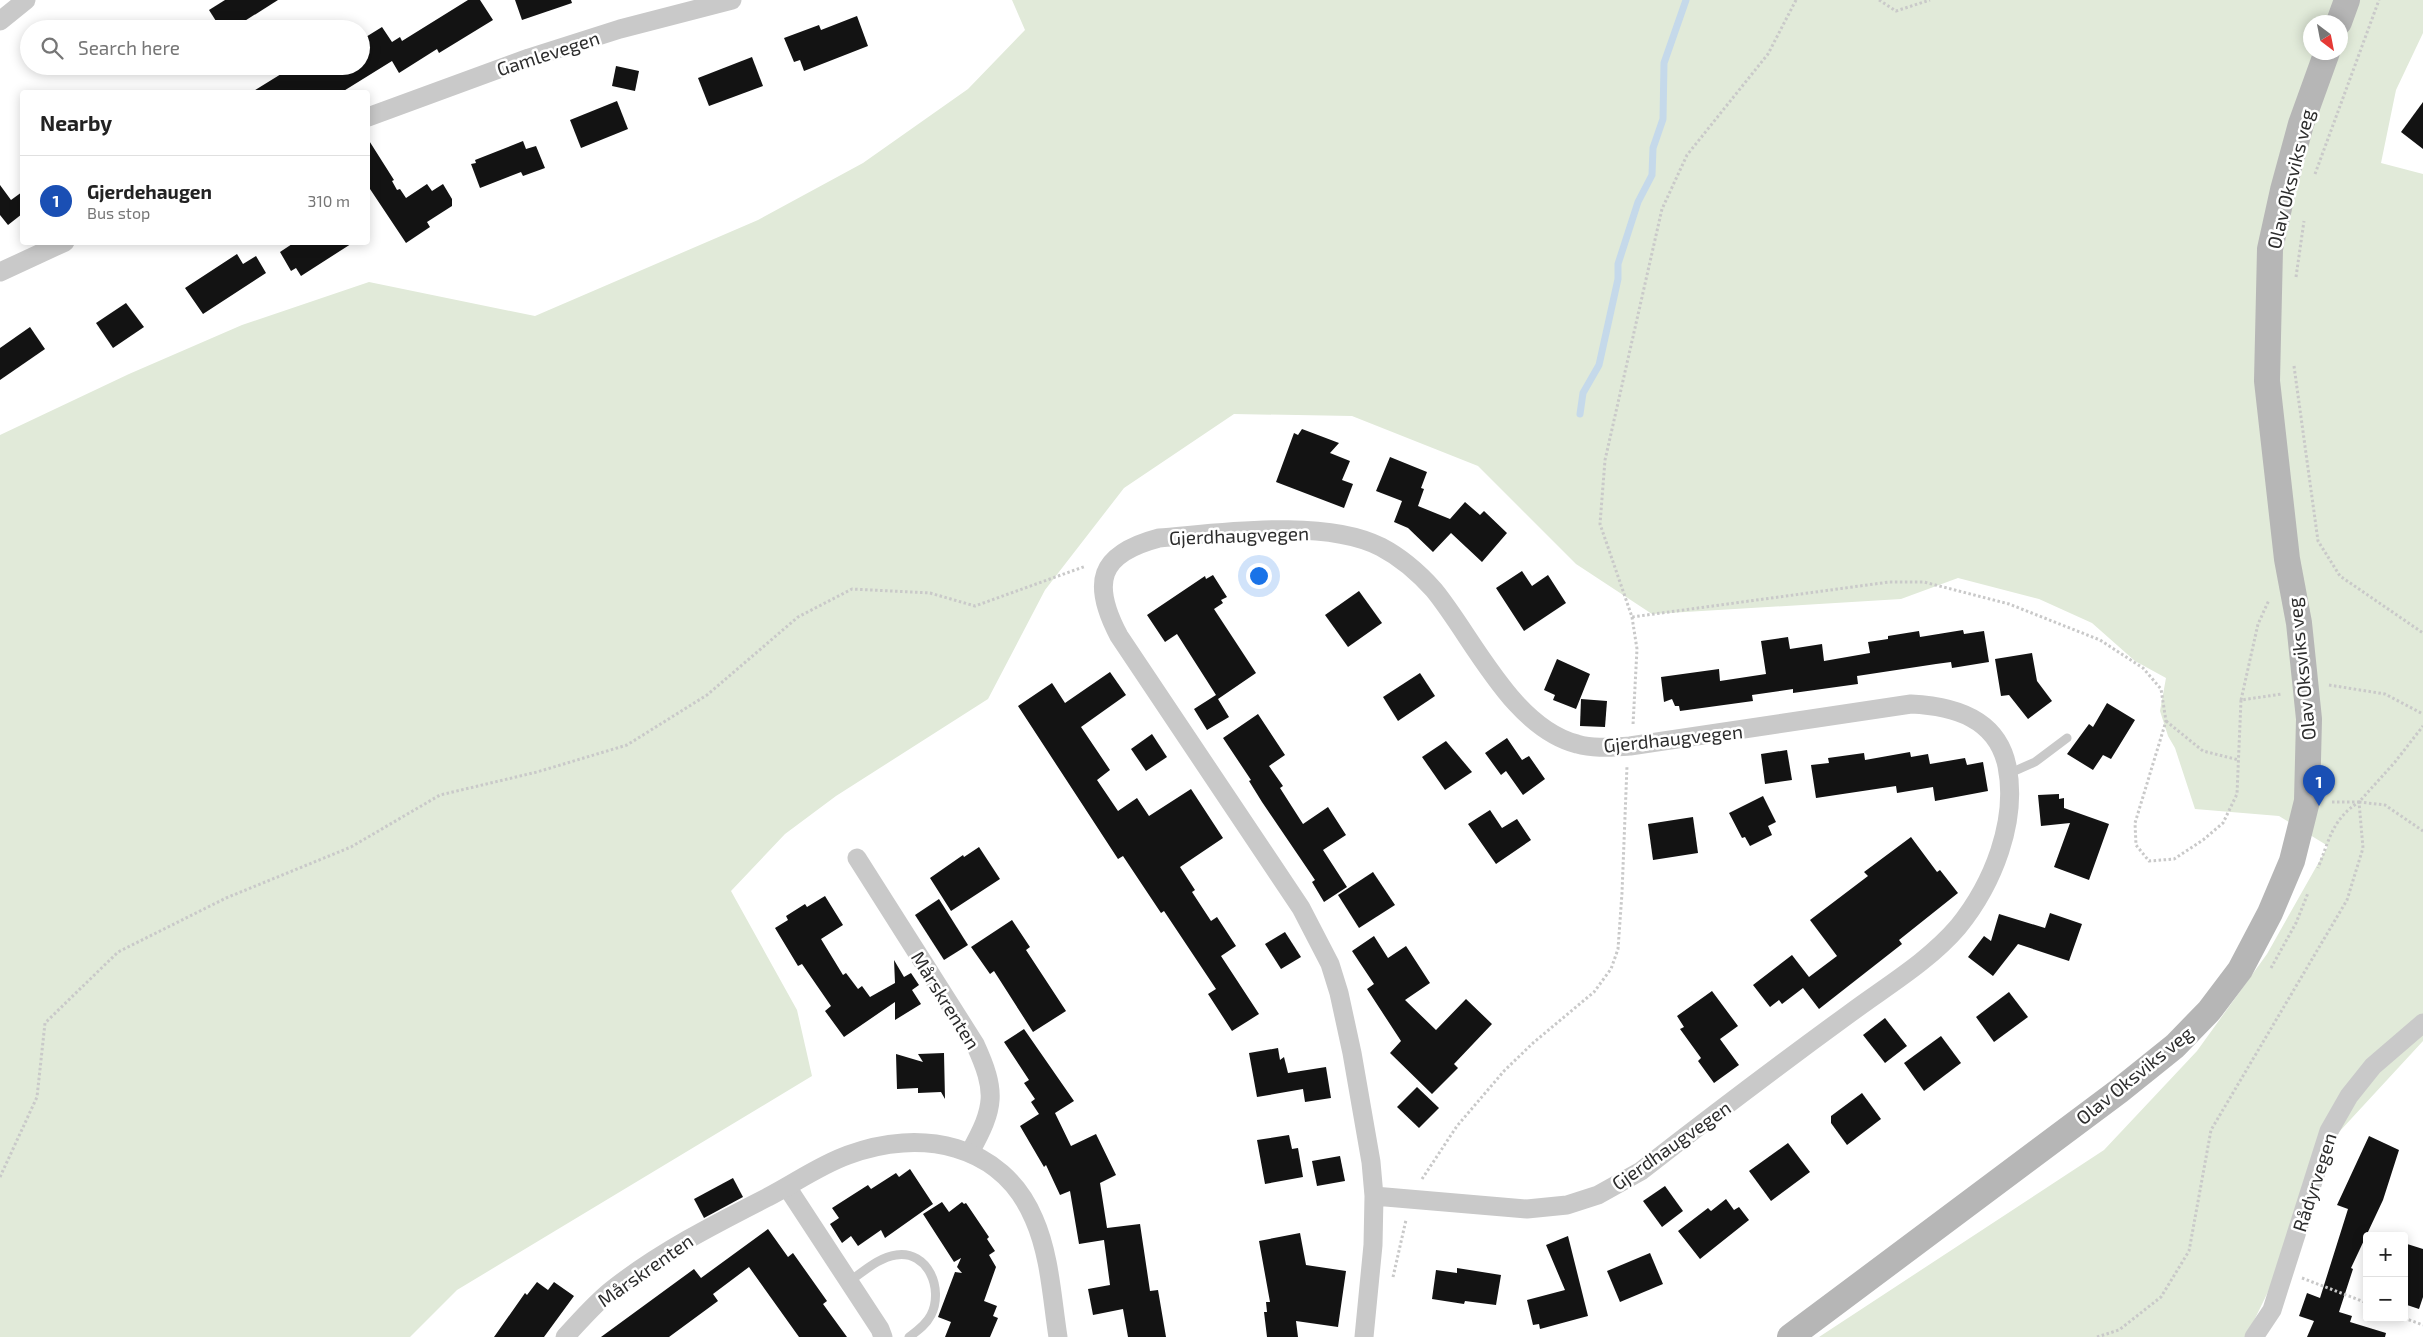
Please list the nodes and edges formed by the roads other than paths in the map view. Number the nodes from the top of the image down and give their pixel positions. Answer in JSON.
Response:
{"nodes":[{"id":1,"x":26,"y":0,"type":"edge"},
{"id":2,"x":732,"y":0,"type":"edge"},
{"id":3,"x":2347,"y":0,"type":"edge"},
{"id":4,"x":2341,"y":15,"type":"edge"},
{"id":5,"x":0,"y":21,"type":"edge"},
{"id":6,"x":2324,"y":60,"type":"edge"},
{"id":7,"x":370,"y":116,"type":"edge"},
{"id":8,"x":58,"y":245,"type":"edge"},
{"id":9,"x":0,"y":272,"type":"edge"},
{"id":10,"x":2067,"y":738,"type":"dead end"},
{"id":11,"x":2008,"y":774,"type":"junction"},
{"id":12,"x":857,"y":858,"type":"dead end"},
{"id":13,"x":2423,"y":1024,"type":"edge"},
{"id":14,"x":970,"y":1152,"type":"junction"},
{"id":15,"x":787,"y":1187,"type":"junction"},
{"id":16,"x":1374,"y":1196,"type":"junction"},
{"id":17,"x":848,"y":1282,"type":"junction"},
{"id":18,"x":565,"y":1337,"type":"edge"},
{"id":19,"x":883,"y":1337,"type":"edge"},
{"id":20,"x":909,"y":1337,"type":"edge"},
{"id":21,"x":1058,"y":1337,"type":"edge"},
{"id":22,"x":1364,"y":1337,"type":"edge"},
{"id":23,"x":1790,"y":1337,"type":"edge"},
{"id":24,"x":2254,"y":1337,"type":"edge"}],
"edges":[{"from":1,"to":5,"type":"street"},
{"from":2,"to":7,"type":"street","name":"Gamlevegen"},
{"from":3,"to":4,"type":"street"},
{"from":6,"to":23,"type":"street","name":"Olav Oksviks veg"},
{"from":8,"to":9,"type":"street"},
{"from":10,"to":11,"type":"lane"},
{"from":11,"to":16,"type":"street","name":"Gjerdhaugvegen"},
{"from":11,"to":16,"type":"street","name":"Gjerdhaugvegen"},
{"from":12,"to":14,"type":"street","name":"Mårskrenten"},
{"from":13,"to":24,"type":"street","name":"Rådyrvegen"},
{"from":14,"to":15,"type":"street","name":"Mårskrenten"},
{"from":14,"to":21,"type":"street","name":"Mårskrenten"},
{"from":15,"to":17,"type":"street"},
{"from":15,"to":18,"type":"street","name":"Mårskrenten"},
{"from":16,"to":22,"type":"street","name":"Gjerdhaugvegen"},
{"from":17,"to":19,"type":"street"},
{"from":17,"to":20,"type":"lane"}]}
